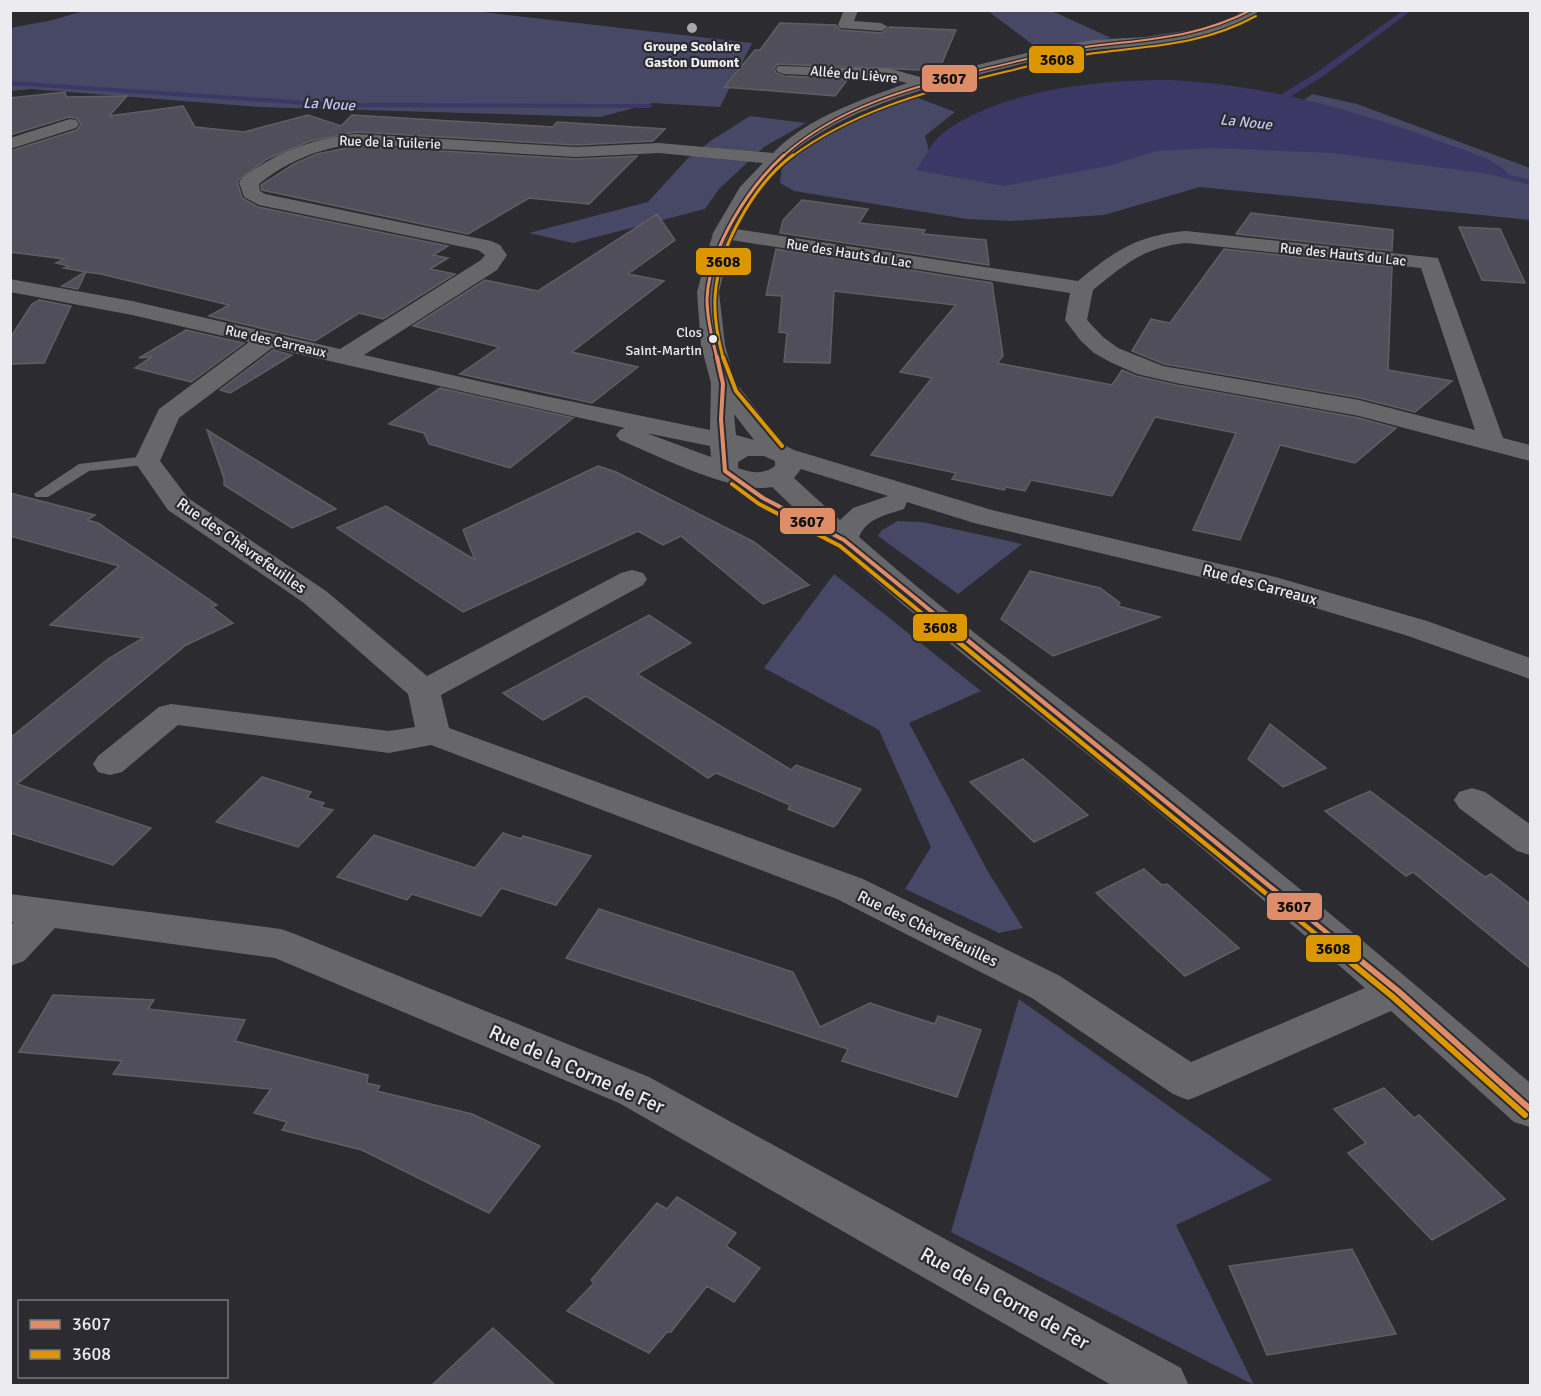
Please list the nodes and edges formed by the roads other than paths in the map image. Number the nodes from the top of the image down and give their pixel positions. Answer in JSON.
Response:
{"nodes":[{"id":1,"x":850,"y":10,"type":"edge"},
{"id":2,"x":1252,"y":10,"type":"edge"},
{"id":3,"x":881,"y":27,"type":"dead end"},
{"id":4,"x":784,"y":69,"type":"dead end"},
{"id":5,"x":924,"y":83,"type":"junction"},
{"id":6,"x":70,"y":124,"type":"dead end"},
{"id":7,"x":10,"y":144,"type":"edge"},
{"id":8,"x":776,"y":159,"type":"junction"},
{"id":9,"x":723,"y":233,"type":"junction"},
{"id":10,"x":1082,"y":288,"type":"junction"},
{"id":11,"x":15,"y":289,"type":"edge"},
{"id":12,"x":268,"y":339,"type":"junction"},
{"id":13,"x":344,"y":357,"type":"junction"},
{"id":14,"x":723,"y":383,"type":"junction"},
{"id":15,"x":540,"y":403,"type":"junction"},
{"id":16,"x":721,"y":408,"type":"junction"},
{"id":17,"x":671,"y":428,"type":"junction"},
{"id":18,"x":1492,"y":443,"type":"junction"},
{"id":19,"x":1530,"y":453,"type":"edge"},
{"id":20,"x":147,"y":461,"type":"junction"},
{"id":21,"x":755,"y":465,"type":"junction"},
{"id":22,"x":42,"y":495,"type":"dead end"},
{"id":23,"x":894,"y":503,"type":"junction"},
{"id":24,"x":984,"y":517,"type":"junction"},
{"id":25,"x":844,"y":540,"type":"junction"},
{"id":26,"x":632,"y":579,"type":"dead end"},
{"id":27,"x":1530,"y":669,"type":"edge"},
{"id":28,"x":424,"y":691,"type":"junction"},
{"id":29,"x":433,"y":734,"type":"junction"},
{"id":30,"x":110,"y":765,"type":"dead end"},
{"id":31,"x":1472,"y":800,"type":"dead end"},
{"id":32,"x":1530,"y":842,"type":"edge"},
{"id":33,"x":28,"y":910,"type":"edge"},
{"id":34,"x":10,"y":951,"type":"edge"},
{"id":35,"x":1398,"y":991,"type":"junction"},
{"id":36,"x":1530,"y":1109,"type":"edge"},
{"id":37,"x":1163,"y":1386,"type":"edge"}],
"edges":[{"from":1,"to":3,"type":"street"},
{"from":2,"to":5,"type":"street"},
{"from":4,"to":5,"type":"street","name":"Allée du Lièvre"},
{"from":5,"to":8,"type":"street"},
{"from":6,"to":7,"type":"street"},
{"from":8,"to":9,"type":"street"},
{"from":8,"to":13,"type":"street","name":"Rue de la Tuilerie"},
{"from":9,"to":10,"type":"street","name":"Rue des Hauts du Lac"},
{"from":9,"to":14,"type":"street"},
{"from":10,"to":18,"type":"street"},
{"from":10,"to":18,"type":"street","name":"Rue des Hauts du Lac"},
{"from":11,"to":12,"type":"street","name":"Rue des Carreaux"},
{"from":12,"to":13,"type":"street","name":"Rue des Carreaux"},
{"from":12,"to":20,"type":"street"},
{"from":13,"to":15,"type":"street","name":"Rue des Carreaux"},
{"from":14,"to":16,"type":"street"},
{"from":14,"to":21,"type":"street"},
{"from":15,"to":17,"type":"street","name":"Rue des Carreaux"},
{"from":15,"to":21,"type":"street","name":"Rue des Carreaux"},
{"from":16,"to":17,"type":"street"},
{"from":16,"to":21,"type":"street"},
{"from":17,"to":21,"type":"street","name":"Rue des Carreaux"},
{"from":18,"to":19,"type":"street"},
{"from":20,"to":22,"type":"lane"},
{"from":20,"to":28,"type":"street","name":"Rue des Chèvrefeuilles"},
{"from":21,"to":23,"type":"street","name":"Rue des Carreaux"},
{"from":21,"to":24,"type":"street","name":"Rue des Carreaux"},
{"from":21,"to":25,"type":"street"},
{"from":21,"to":25,"type":"street"},
{"from":23,"to":24,"type":"street","name":"Rue des Carreaux"},
{"from":23,"to":25,"type":"street"},
{"from":24,"to":27,"type":"street","name":"Rue des Carreaux"},
{"from":25,"to":35,"type":"street"},
{"from":26,"to":28,"type":"street"},
{"from":28,"to":29,"type":"street"},
{"from":29,"to":30,"type":"street"},
{"from":29,"to":35,"type":"street","name":"Rue des Chèvrefeuilles"},
{"from":31,"to":32,"type":"street"},
{"from":33,"to":34,"type":"street"},
{"from":33,"to":37,"type":"street","name":"Rue de la Corne de Fer"},
{"from":35,"to":36,"type":"street"}]}
